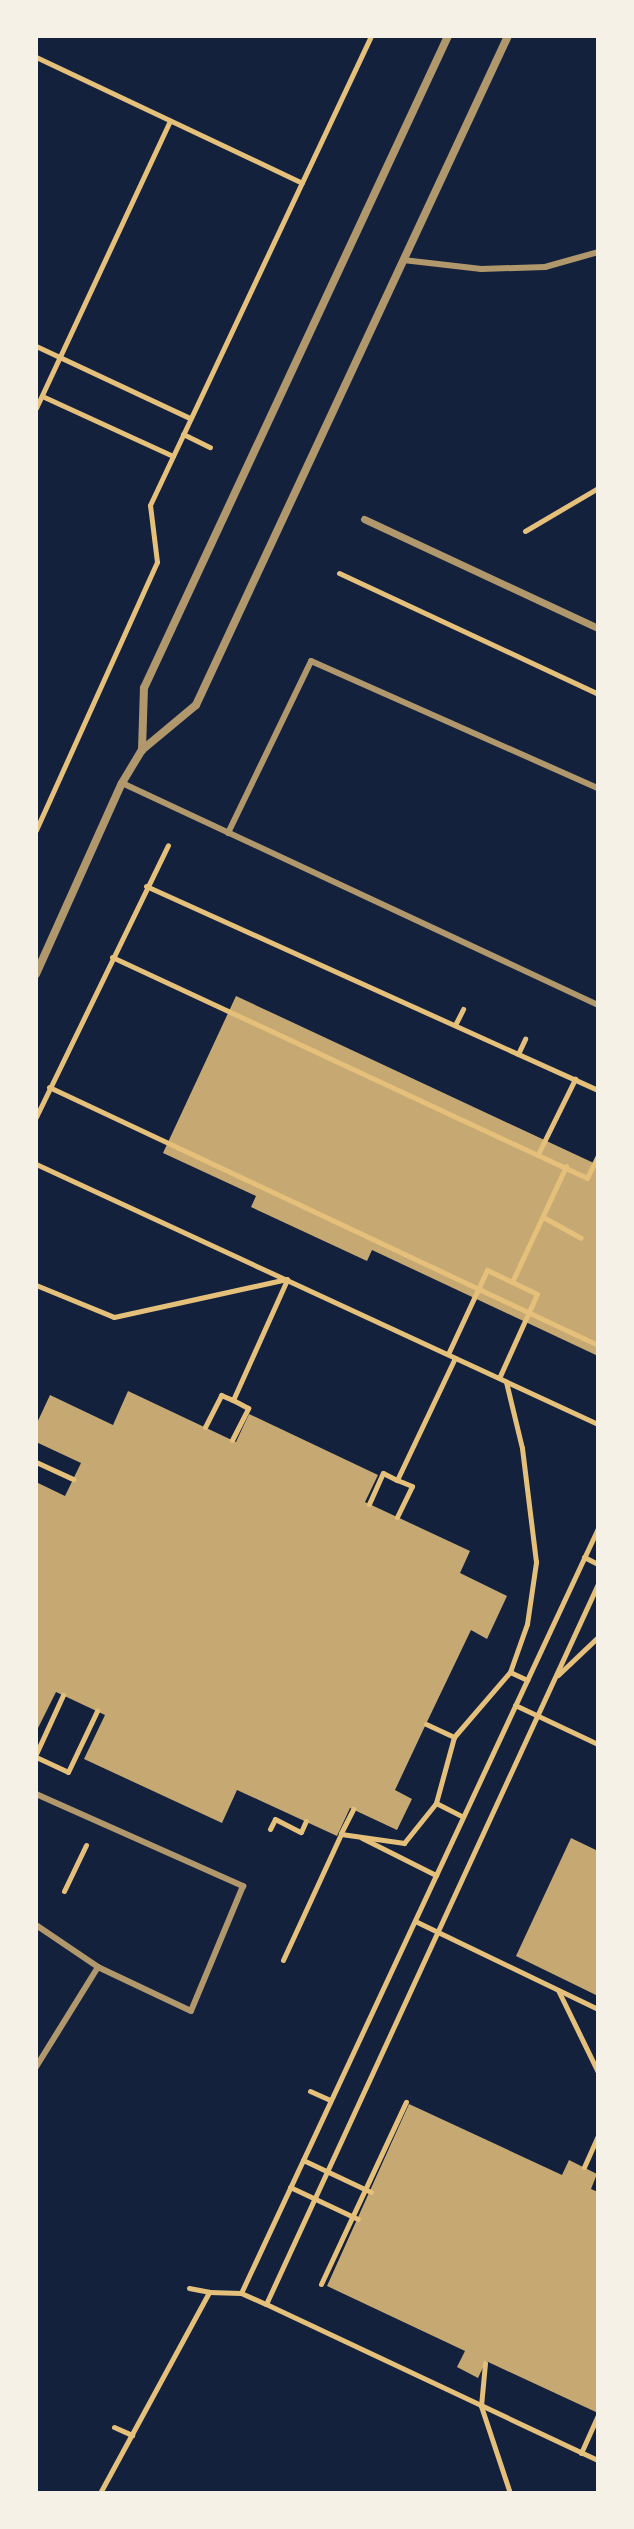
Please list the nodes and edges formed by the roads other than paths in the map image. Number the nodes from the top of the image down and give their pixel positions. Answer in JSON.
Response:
{"nodes":[{"id":1,"x":448,"y":36,"type":"edge"},
{"id":2,"x":508,"y":36,"type":"edge"},
{"id":3,"x":598,"y":252,"type":"edge"},
{"id":4,"x":399,"y":260,"type":"junction"},
{"id":5,"x":364,"y":519,"type":"dead end"},
{"id":6,"x":598,"y":628,"type":"edge"},
{"id":7,"x":142,"y":750,"type":"junction"},
{"id":8,"x":122,"y":783,"type":"junction"},
{"id":9,"x":598,"y":788,"type":"edge"},
{"id":10,"x":228,"y":833,"type":"junction"},
{"id":11,"x":36,"y":974,"type":"edge"},
{"id":12,"x":598,"y":1005,"type":"edge"},
{"id":13,"x":36,"y":1794,"type":"edge"},
{"id":14,"x":36,"y":1925,"type":"edge"},
{"id":15,"x":98,"y":1967,"type":"junction"},
{"id":16,"x":36,"y":2067,"type":"edge"}],
"edges":[{"from":1,"to":7,"type":"street"},
{"from":2,"to":4,"type":"street"},
{"from":3,"to":4,"type":"lane"},
{"from":4,"to":7,"type":"street"},
{"from":5,"to":6,"type":"street"},
{"from":7,"to":8,"type":"street"},
{"from":8,"to":10,"type":"lane"},
{"from":8,"to":11,"type":"street"},
{"from":9,"to":10,"type":"lane"},
{"from":10,"to":12,"type":"lane"},
{"from":13,"to":15,"type":"lane"},
{"from":14,"to":15,"type":"lane"},
{"from":15,"to":16,"type":"lane"}]}
